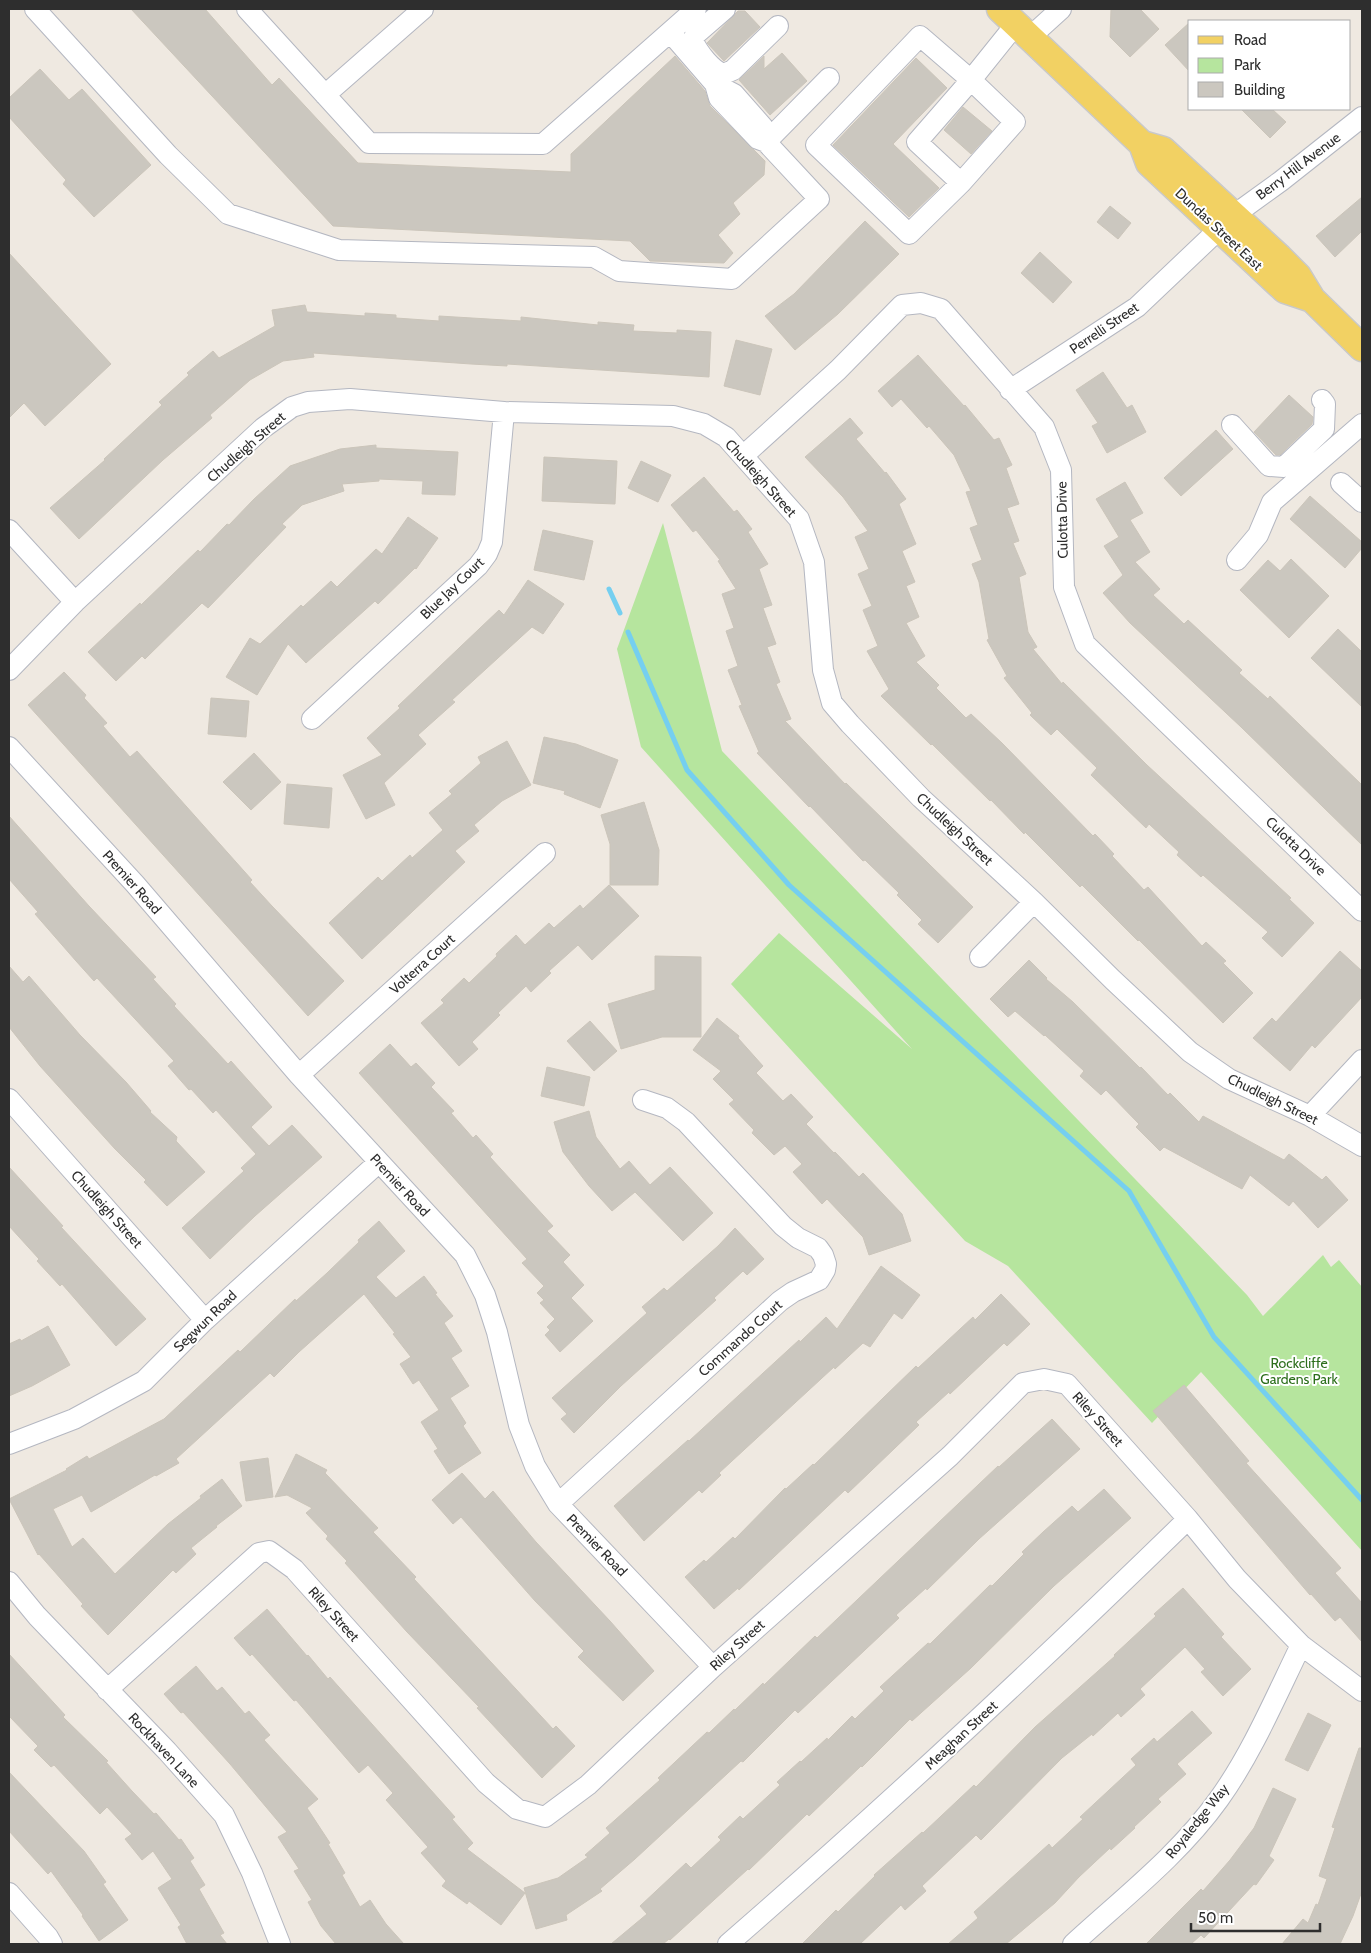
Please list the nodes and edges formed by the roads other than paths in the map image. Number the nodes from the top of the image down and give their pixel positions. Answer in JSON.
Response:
{"nodes":[{"id":1,"x":35,"y":9,"type":"edge"},
{"id":2,"x":247,"y":9,"type":"edge"},
{"id":3,"x":422,"y":9,"type":"edge"},
{"id":4,"x":696,"y":9,"type":"edge"},
{"id":5,"x":725,"y":9,"type":"edge"},
{"id":6,"x":1061,"y":9,"type":"edge"},
{"id":7,"x":1015,"y":24,"type":"edge"},
{"id":8,"x":778,"y":26,"type":"dead end"},
{"id":9,"x":670,"y":32,"type":"junction"},
{"id":10,"x":828,"y":78,"type":"dead end"},
{"id":11,"x":971,"y":80,"type":"junction"},
{"id":12,"x":325,"y":95,"type":"junction"},
{"id":13,"x":1362,"y":117,"type":"edge"},
{"id":14,"x":766,"y":142,"type":"junction"},
{"id":15,"x":961,"y":184,"type":"junction"},
{"id":16,"x":1226,"y":222,"type":"junction"},
{"id":17,"x":1362,"y":348,"type":"edge"},
{"id":18,"x":1010,"y":390,"type":"junction"},
{"id":19,"x":1322,"y":400,"type":"dead end"},
{"id":20,"x":504,"y":412,"type":"junction"},
{"id":21,"x":1362,"y":424,"type":"edge"},
{"id":22,"x":1232,"y":425,"type":"dead end"},
{"id":23,"x":743,"y":456,"type":"junction"},
{"id":24,"x":1341,"y":483,"type":"dead end"},
{"id":25,"x":1362,"y":502,"type":"edge"},
{"id":26,"x":9,"y":530,"type":"edge"},
{"id":27,"x":1237,"y":560,"type":"dead end"},
{"id":28,"x":75,"y":602,"type":"junction"},
{"id":29,"x":9,"y":670,"type":"edge"},
{"id":30,"x":312,"y":719,"type":"dead end"},
{"id":31,"x":9,"y":748,"type":"edge"},
{"id":32,"x":546,"y":852,"type":"dead end"},
{"id":33,"x":1034,"y":902,"type":"junction"},
{"id":34,"x":1362,"y":911,"type":"edge"},
{"id":35,"x":980,"y":957,"type":"dead end"},
{"id":36,"x":1362,"y":1060,"type":"edge"},
{"id":37,"x":299,"y":1075,"type":"junction"},
{"id":38,"x":9,"y":1099,"type":"edge"},
{"id":39,"x":643,"y":1100,"type":"dead end"},
{"id":40,"x":1310,"y":1116,"type":"junction"},
{"id":41,"x":1362,"y":1146,"type":"edge"},
{"id":42,"x":379,"y":1162,"type":"junction"},
{"id":43,"x":205,"y":1320,"type":"junction"},
{"id":44,"x":9,"y":1444,"type":"edge"},
{"id":45,"x":558,"y":1504,"type":"junction"},
{"id":46,"x":1188,"y":1519,"type":"junction"},
{"id":47,"x":9,"y":1582,"type":"edge"},
{"id":48,"x":1302,"y":1645,"type":"junction"},
{"id":49,"x":712,"y":1667,"type":"junction"},
{"id":50,"x":107,"y":1690,"type":"junction"},
{"id":51,"x":1362,"y":1691,"type":"edge"},
{"id":52,"x":9,"y":1894,"type":"edge"},
{"id":53,"x":52,"y":1944,"type":"edge"},
{"id":54,"x":280,"y":1944,"type":"edge"},
{"id":55,"x":728,"y":1944,"type":"edge"},
{"id":56,"x":1074,"y":1944,"type":"edge"}],
"edges":[{"from":1,"to":14,"type":"street"},
{"from":2,"to":12,"type":"street"},
{"from":3,"to":12,"type":"street"},
{"from":4,"to":9,"type":"street"},
{"from":5,"to":8,"type":"street"},
{"from":6,"to":7,"type":"street"},
{"from":7,"to":11,"type":"street"},
{"from":7,"to":16,"type":"main road","name":"Dundas Street East"},
{"from":9,"to":12,"type":"street"},
{"from":9,"to":14,"type":"street"},
{"from":10,"to":14,"type":"street"},
{"from":11,"to":15,"type":"street"},
{"from":11,"to":15,"type":"street"},
{"from":11,"to":15,"type":"street"},
{"from":13,"to":16,"type":"street","name":"Berry Hill Avenue"},
{"from":16,"to":17,"type":"main road","name":"Dundas Street East"},
{"from":16,"to":18,"type":"street","name":"Perrelli Street"},
{"from":18,"to":23,"type":"street","name":"Culotta Drive"},
{"from":18,"to":34,"type":"street","name":"Culotta Drive"},
{"from":19,"to":22,"type":"street"},
{"from":20,"to":23,"type":"street","name":"Chudleigh Street"},
{"from":20,"to":28,"type":"street","name":"Chudleigh Street"},
{"from":20,"to":30,"type":"street","name":"Blue Jay Court"},
{"from":21,"to":27,"type":"street"},
{"from":23,"to":33,"type":"street","name":"Chudleigh Street"},
{"from":24,"to":25,"type":"street"},
{"from":26,"to":28,"type":"street"},
{"from":28,"to":29,"type":"street","name":"Chudleigh Street"},
{"from":31,"to":37,"type":"street","name":"Premier Road"},
{"from":32,"to":37,"type":"street","name":"Volterra Court"},
{"from":33,"to":35,"type":"street"},
{"from":33,"to":40,"type":"street","name":"Chudleigh Street"},
{"from":36,"to":40,"type":"street"},
{"from":37,"to":42,"type":"street","name":"Premier Road"},
{"from":38,"to":43,"type":"street","name":"Chudleigh Street"},
{"from":39,"to":45,"type":"street","name":"Commando Court"},
{"from":40,"to":41,"type":"street","name":"Chudleigh Street"},
{"from":42,"to":43,"type":"street","name":"Segwun Road"},
{"from":42,"to":45,"type":"street","name":"Premier Road"},
{"from":43,"to":44,"type":"street","name":"Segwun Road"},
{"from":45,"to":49,"type":"street","name":"Premier Road"},
{"from":46,"to":48,"type":"street","name":"Riley Street"},
{"from":46,"to":49,"type":"street","name":"Riley Street"},
{"from":46,"to":55,"type":"street","name":"Meaghan Street"},
{"from":47,"to":50,"type":"street","name":"Rockhaven Lane"},
{"from":48,"to":51,"type":"street","name":"Riley Street"},
{"from":48,"to":56,"type":"street","name":"Royaledge Way"},
{"from":49,"to":50,"type":"street","name":"Riley Street"},
{"from":50,"to":54,"type":"street","name":"Rockhaven Lane"},
{"from":52,"to":53,"type":"street"}]}
